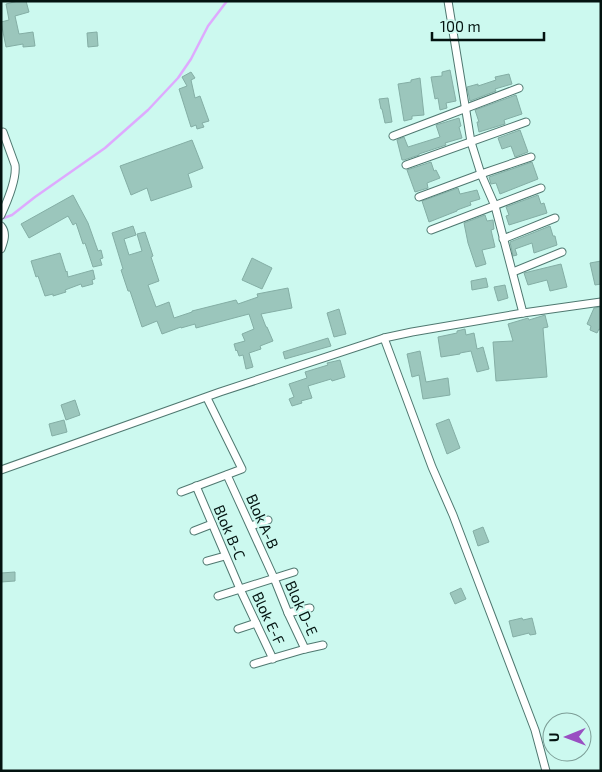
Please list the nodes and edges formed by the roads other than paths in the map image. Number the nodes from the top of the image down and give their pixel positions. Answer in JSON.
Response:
{"nodes":[{"id":1,"x":448,"y":1,"type":"edge"},
{"id":2,"x":519,"y":88,"type":"dead end"},
{"id":3,"x":465,"y":108,"type":"junction"},
{"id":4,"x":526,"y":122,"type":"dead end"},
{"id":5,"x":3,"y":132,"type":"dead end"},
{"id":6,"x":392,"y":136,"type":"dead end"},
{"id":7,"x":471,"y":142,"type":"junction"},
{"id":8,"x":531,"y":157,"type":"dead end"},
{"id":9,"x":406,"y":165,"type":"dead end"},
{"id":10,"x":481,"y":174,"type":"junction"},
{"id":11,"x":541,"y":188,"type":"dead end"},
{"id":12,"x":419,"y":198,"type":"dead end"},
{"id":13,"x":494,"y":206,"type":"junction"},
{"id":14,"x":1,"y":215,"type":"edge"},
{"id":15,"x":555,"y":218,"type":"dead end"},
{"id":16,"x":1,"y":226,"type":"edge"},
{"id":17,"x":431,"y":230,"type":"dead end"},
{"id":18,"x":504,"y":239,"type":"junction"},
{"id":19,"x":1,"y":248,"type":"edge"},
{"id":20,"x":562,"y":252,"type":"dead end"},
{"id":21,"x":513,"y":272,"type":"junction"},
{"id":22,"x":601,"y":302,"type":"edge"},
{"id":23,"x":522,"y":313,"type":"junction"},
{"id":24,"x":384,"y":338,"type":"junction"},
{"id":25,"x":207,"y":398,"type":"junction"},
{"id":26,"x":1,"y":470,"type":"edge"},
{"id":27,"x":228,"y":475,"type":"junction"},
{"id":28,"x":196,"y":486,"type":"junction"},
{"id":29,"x":181,"y":492,"type":"dead end"},
{"id":30,"x":268,"y":520,"type":"dead end"},
{"id":31,"x":212,"y":524,"type":"junction"},
{"id":32,"x":251,"y":526,"type":"junction"},
{"id":33,"x":194,"y":531,"type":"dead end"},
{"id":34,"x":225,"y":556,"type":"junction"},
{"id":35,"x":206,"y":562,"type":"dead end"},
{"id":36,"x":294,"y":572,"type":"dead end"},
{"id":37,"x":274,"y":578,"type":"junction"},
{"id":38,"x":240,"y":589,"type":"junction"},
{"id":39,"x":218,"y":596,"type":"dead end"},
{"id":40,"x":310,"y":608,"type":"dead end"},
{"id":41,"x":288,"y":613,"type":"junction"},
{"id":42,"x":256,"y":623,"type":"junction"},
{"id":43,"x":238,"y":629,"type":"dead end"},
{"id":44,"x":323,"y":646,"type":"dead end"},
{"id":45,"x":305,"y":649,"type":"junction"},
{"id":46,"x":273,"y":659,"type":"junction"},
{"id":47,"x":254,"y":664,"type":"dead end"},
{"id":48,"x":546,"y":771,"type":"edge"}],
"edges":[{"from":1,"to":3,"type":"street"},
{"from":2,"to":3,"type":"street"},
{"from":3,"to":6,"type":"street"},
{"from":3,"to":7,"type":"street"},
{"from":4,"to":7,"type":"street"},
{"from":5,"to":14,"type":"street"},
{"from":7,"to":9,"type":"street"},
{"from":7,"to":10,"type":"street"},
{"from":8,"to":10,"type":"street"},
{"from":10,"to":12,"type":"street"},
{"from":10,"to":13,"type":"street"},
{"from":11,"to":13,"type":"street"},
{"from":13,"to":17,"type":"street"},
{"from":13,"to":18,"type":"street"},
{"from":15,"to":18,"type":"street"},
{"from":16,"to":19,"type":"street"},
{"from":18,"to":21,"type":"street"},
{"from":20,"to":21,"type":"street"},
{"from":21,"to":23,"type":"street"},
{"from":22,"to":23,"type":"street"},
{"from":23,"to":24,"type":"street"},
{"from":24,"to":25,"type":"street"},
{"from":24,"to":48,"type":"street"},
{"from":25,"to":26,"type":"street"},
{"from":25,"to":27,"type":"street"},
{"from":27,"to":28,"type":"street"},
{"from":27,"to":32,"type":"street","name":"Blok A-B"},
{"from":28,"to":29,"type":"street"},
{"from":28,"to":31,"type":"street","name":"Blok B-C"},
{"from":30,"to":32,"type":"street"},
{"from":31,"to":33,"type":"street"},
{"from":31,"to":34,"type":"street","name":"Blok B-C"},
{"from":32,"to":37,"type":"street","name":"Blok A-B"},
{"from":34,"to":35,"type":"street"},
{"from":34,"to":38,"type":"street","name":"Blok B-C"},
{"from":36,"to":37,"type":"street"},
{"from":37,"to":38,"type":"street"},
{"from":37,"to":41,"type":"street","name":"Blok D-E"},
{"from":38,"to":39,"type":"street"},
{"from":38,"to":42,"type":"street","name":"Blok E-F"},
{"from":40,"to":41,"type":"street"},
{"from":41,"to":45,"type":"street","name":"Blok D-E"},
{"from":42,"to":43,"type":"street"},
{"from":42,"to":46,"type":"street","name":"Blok E-F"},
{"from":44,"to":45,"type":"street"},
{"from":45,"to":46,"type":"street"},
{"from":46,"to":47,"type":"street"}]}
